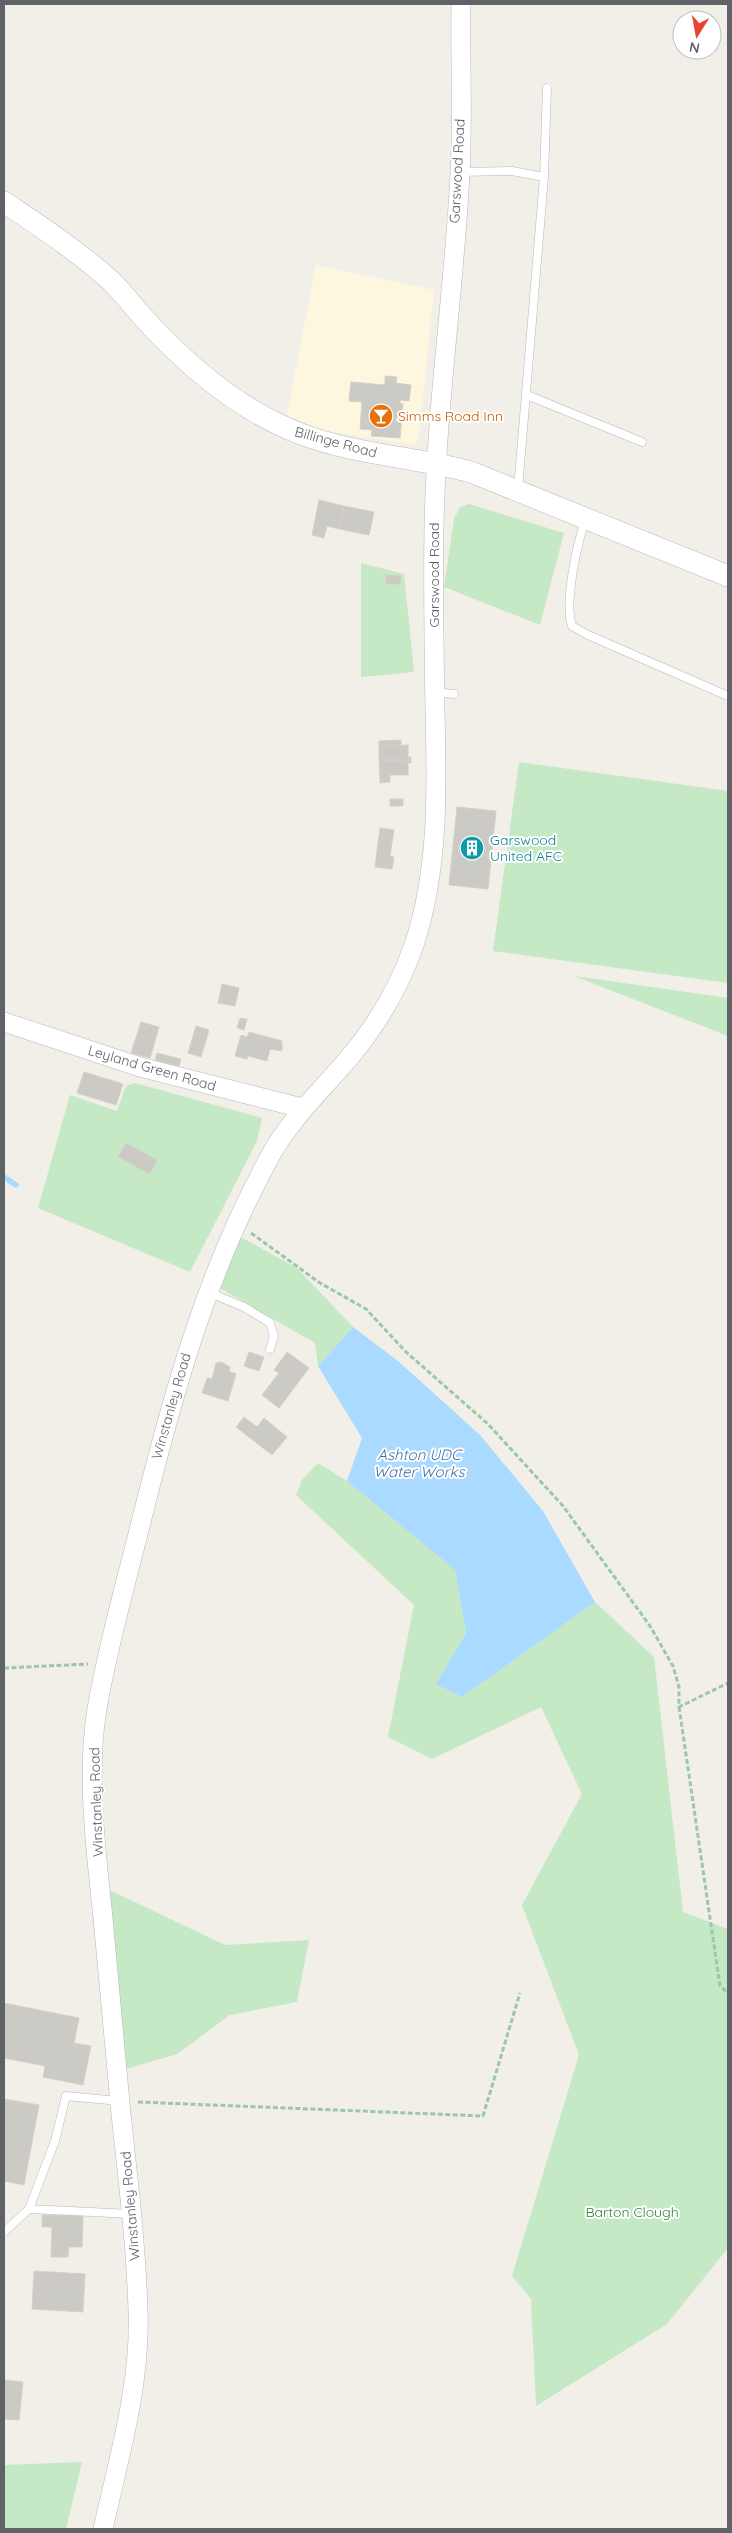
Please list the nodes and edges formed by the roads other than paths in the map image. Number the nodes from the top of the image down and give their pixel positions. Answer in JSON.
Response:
{"nodes":[{"id":1,"x":461,"y":4,"type":"edge"},
{"id":2,"x":546,"y":88,"type":"dead end"},
{"id":3,"x":460,"y":172,"type":"junction"},
{"id":4,"x":544,"y":177,"type":"junction"},
{"id":5,"x":4,"y":202,"type":"edge"},
{"id":6,"x":527,"y":395,"type":"junction"},
{"id":7,"x":642,"y":442,"type":"dead end"},
{"id":8,"x":437,"y":463,"type":"junction"},
{"id":9,"x":518,"y":490,"type":"junction"},
{"id":10,"x":587,"y":518,"type":"junction"},
{"id":11,"x":728,"y":576,"type":"edge"},
{"id":12,"x":435,"y":692,"type":"junction"},
{"id":13,"x":454,"y":694,"type":"dead end"},
{"id":14,"x":728,"y":696,"type":"edge"},
{"id":15,"x":4,"y":1022,"type":"edge"},
{"id":16,"x":302,"y":1108,"type":"junction"},
{"id":17,"x":208,"y":1292,"type":"junction"},
{"id":18,"x":270,"y":1349,"type":"dead end"},
{"id":19,"x":120,"y":2101,"type":"junction"},
{"id":20,"x":29,"y":2209,"type":"junction"},
{"id":21,"x":132,"y":2214,"type":"junction"},
{"id":22,"x":4,"y":2232,"type":"edge"},
{"id":23,"x":103,"y":2529,"type":"edge"}],
"edges":[{"from":1,"to":3,"type":"street","name":"Garswood Road"},
{"from":2,"to":4,"type":"lane"},
{"from":3,"to":4,"type":"lane"},
{"from":3,"to":8,"type":"street","name":"Garswood Road"},
{"from":4,"to":6,"type":"lane"},
{"from":5,"to":8,"type":"main road","name":"Billinge Road"},
{"from":6,"to":7,"type":"lane"},
{"from":6,"to":9,"type":"lane"},
{"from":8,"to":9,"type":"main road","name":"Billinge Road"},
{"from":8,"to":12,"type":"street","name":"Garswood Road"},
{"from":9,"to":10,"type":"main road","name":"Billinge Road"},
{"from":10,"to":11,"type":"main road","name":"Billinge Road"},
{"from":10,"to":14,"type":"lane"},
{"from":12,"to":13,"type":"lane"},
{"from":12,"to":16,"type":"street","name":"Garswood Road"},
{"from":15,"to":16,"type":"street","name":"Leyland Green Road"},
{"from":16,"to":17,"type":"street","name":"Winstanley Road"},
{"from":17,"to":18,"type":"lane"},
{"from":17,"to":19,"type":"street","name":"Winstanley Road"},
{"from":19,"to":20,"type":"lane"},
{"from":19,"to":21,"type":"street","name":"Winstanley Road"},
{"from":20,"to":21,"type":"lane"},
{"from":20,"to":22,"type":"lane"},
{"from":21,"to":23,"type":"street","name":"Winstanley Road"}]}
